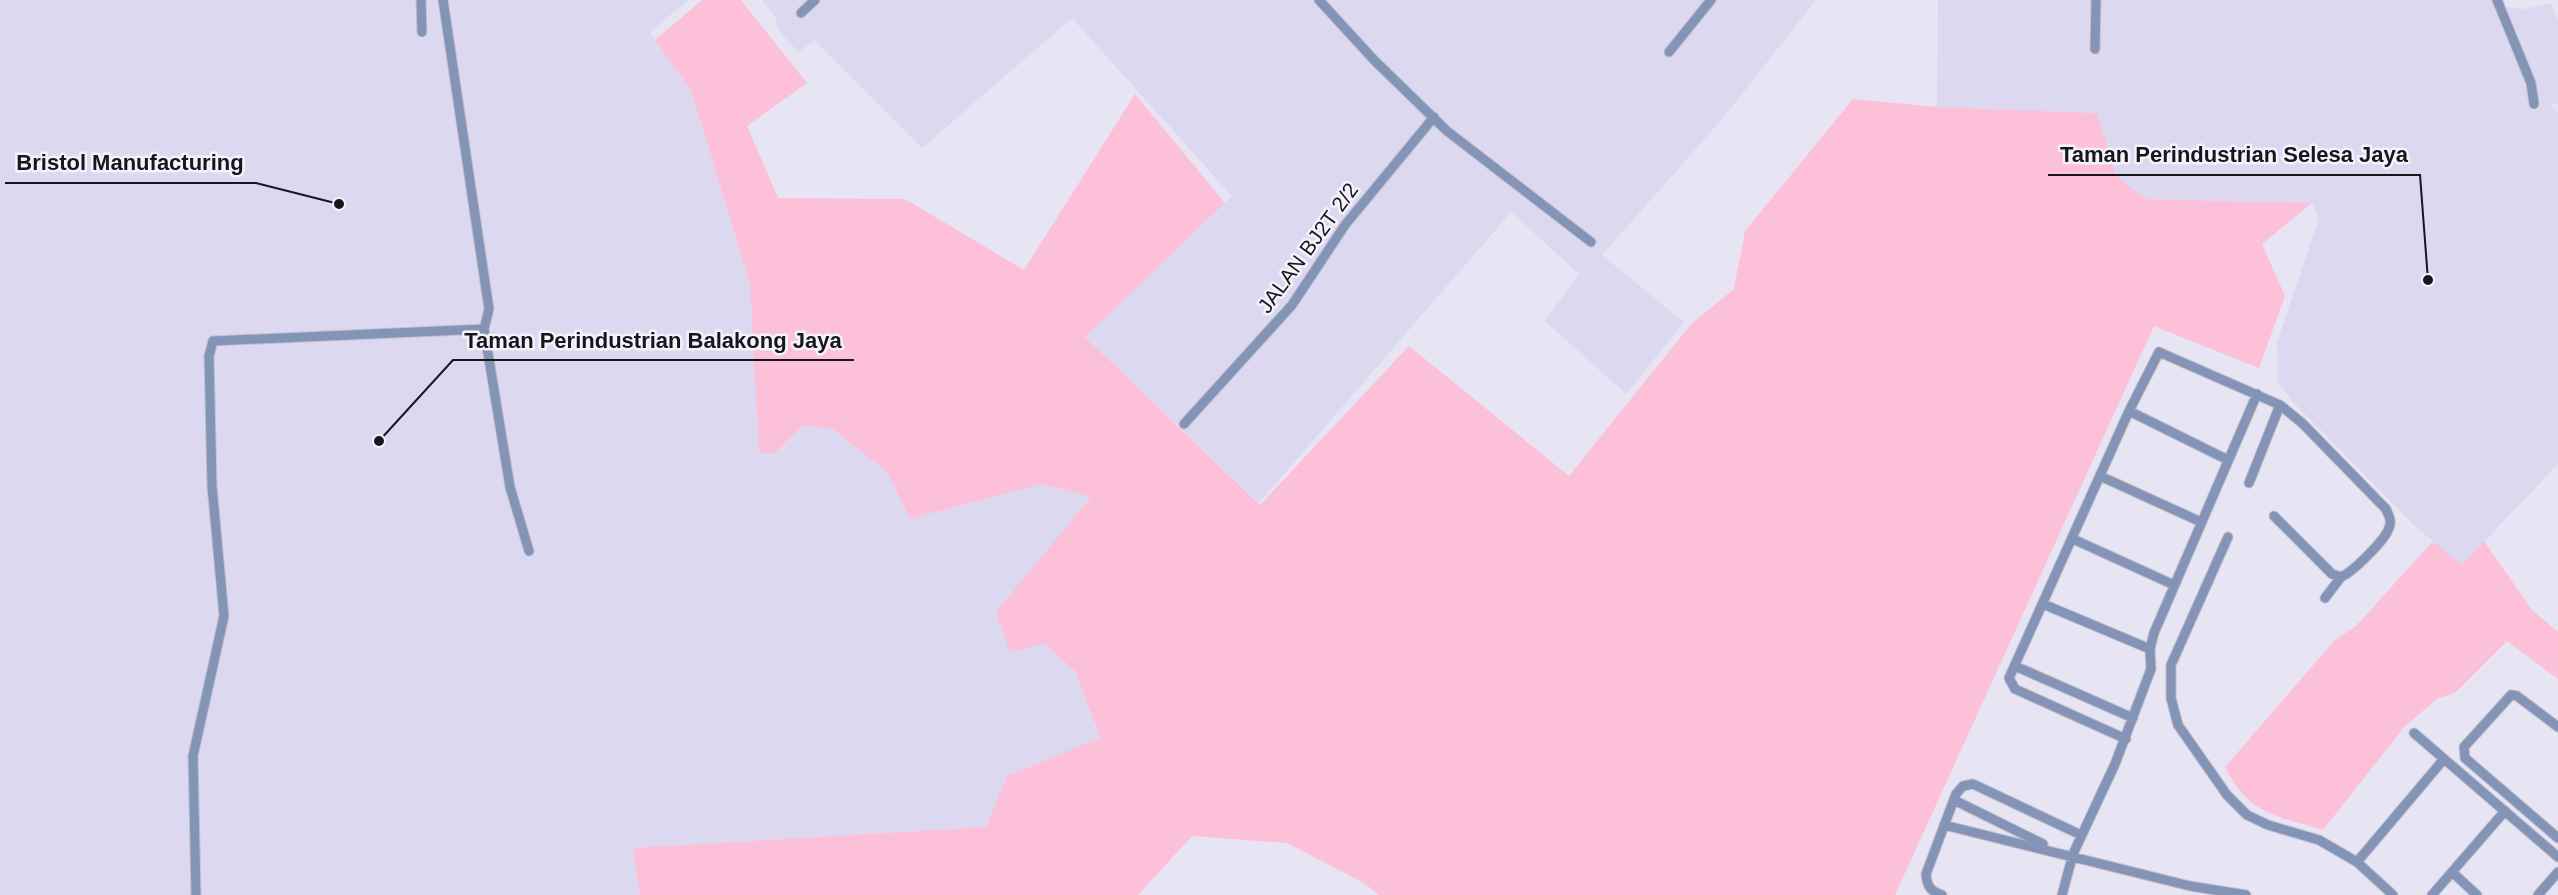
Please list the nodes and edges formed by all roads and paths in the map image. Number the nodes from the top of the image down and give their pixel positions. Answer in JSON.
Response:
{"nodes":[{"id":1,"x":421,"y":0,"type":"edge"},
{"id":2,"x":443,"y":0,"type":"edge"},
{"id":3,"x":815,"y":0,"type":"edge"},
{"id":4,"x":1319,"y":0,"type":"edge"},
{"id":5,"x":1711,"y":0,"type":"edge"},
{"id":6,"x":2096,"y":0,"type":"edge"},
{"id":7,"x":2497,"y":0,"type":"edge"},
{"id":8,"x":801,"y":13,"type":"dead end"},
{"id":9,"x":422,"y":32,"type":"dead end"},
{"id":10,"x":2095,"y":49,"type":"dead end"},
{"id":11,"x":1669,"y":52,"type":"dead end"},
{"id":12,"x":2534,"y":104,"type":"dead end"},
{"id":13,"x":1434,"y":117,"type":"junction"},
{"id":14,"x":1591,"y":242,"type":"dead end"},
{"id":15,"x":484,"y":329,"type":"junction"},
{"id":16,"x":2257,"y":394,"type":"junction"},
{"id":17,"x":2280,"y":405,"type":"junction"},
{"id":18,"x":2130,"y":411,"type":"junction"},
{"id":19,"x":1184,"y":424,"type":"dead end"},
{"id":20,"x":2228,"y":460,"type":"junction"},
{"id":21,"x":2100,"y":476,"type":"junction"},
{"id":22,"x":2249,"y":483,"type":"dead end"},
{"id":23,"x":2274,"y":516,"type":"dead end"},
{"id":24,"x":2201,"y":522,"type":"junction"},
{"id":25,"x":2228,"y":537,"type":"dead end"},
{"id":26,"x":2073,"y":539,"type":"junction"},
{"id":27,"x":528,"y":551,"type":"dead end"},
{"id":28,"x":2341,"y":577,"type":"junction"},
{"id":29,"x":2174,"y":585,"type":"junction"},
{"id":30,"x":2325,"y":598,"type":"dead end"},
{"id":31,"x":2043,"y":604,"type":"junction"},
{"id":32,"x":2150,"y":649,"type":"junction"},
{"id":33,"x":2015,"y":666,"type":"junction"},
{"id":34,"x":2133,"y":718,"type":"junction"},
{"id":35,"x":2558,"y":727,"type":"edge"},
{"id":36,"x":2414,"y":733,"type":"dead end"},
{"id":37,"x":2126,"y":739,"type":"junction"},
{"id":38,"x":2444,"y":759,"type":"junction"},
{"id":39,"x":1954,"y":800,"type":"junction"},
{"id":40,"x":2505,"y":811,"type":"junction"},
{"id":41,"x":1944,"y":825,"type":"junction"},
{"id":42,"x":2081,"y":835,"type":"junction"},
{"id":43,"x":2558,"y":838,"type":"edge"},
{"id":44,"x":2060,"y":851,"type":"junction"},
{"id":45,"x":2073,"y":854,"type":"junction"},
{"id":46,"x":2558,"y":858,"type":"edge"},
{"id":47,"x":2357,"y":862,"type":"junction"},
{"id":48,"x":2451,"y":872,"type":"junction"},
{"id":49,"x":2558,"y":872,"type":"edge"},
{"id":50,"x":2189,"y":890,"type":"edge"},
{"id":51,"x":196,"y":895,"type":"edge"},
{"id":52,"x":1941,"y":895,"type":"edge"},
{"id":53,"x":2062,"y":895,"type":"edge"},
{"id":54,"x":2243,"y":895,"type":"edge"},
{"id":55,"x":2393,"y":895,"type":"edge"},
{"id":56,"x":2432,"y":895,"type":"edge"},
{"id":57,"x":2477,"y":895,"type":"edge"},
{"id":58,"x":2538,"y":895,"type":"edge"}],
"edges":[{"from":1,"to":9,"type":"street"},
{"from":2,"to":15,"type":"street"},
{"from":3,"to":8,"type":"street"},
{"from":4,"to":13,"type":"street"},
{"from":5,"to":11,"type":"street"},
{"from":6,"to":10,"type":"street"},
{"from":7,"to":12,"type":"street"},
{"from":13,"to":14,"type":"street"},
{"from":13,"to":19,"type":"street","name":"JALAN BJ2T 2/2"},
{"from":15,"to":27,"type":"street"},
{"from":15,"to":51,"type":"street"},
{"from":16,"to":17,"type":"street"},
{"from":16,"to":18,"type":"street"},
{"from":16,"to":20,"type":"street"},
{"from":17,"to":22,"type":"street"},
{"from":17,"to":28,"type":"street"},
{"from":18,"to":20,"type":"street"},
{"from":18,"to":21,"type":"street"},
{"from":20,"to":24,"type":"street"},
{"from":21,"to":24,"type":"street"},
{"from":21,"to":26,"type":"street"},
{"from":23,"to":28,"type":"street"},
{"from":24,"to":29,"type":"street"},
{"from":25,"to":47,"type":"street"},
{"from":26,"to":29,"type":"street"},
{"from":26,"to":31,"type":"street"},
{"from":28,"to":30,"type":"street"},
{"from":29,"to":32,"type":"street"},
{"from":31,"to":32,"type":"street"},
{"from":31,"to":33,"type":"street"},
{"from":32,"to":34,"type":"street"},
{"from":33,"to":34,"type":"street"},
{"from":33,"to":37,"type":"street"},
{"from":34,"to":37,"type":"street"},
{"from":35,"to":43,"type":"street"},
{"from":36,"to":38,"type":"street"},
{"from":37,"to":42,"type":"street"},
{"from":38,"to":40,"type":"street"},
{"from":38,"to":47,"type":"street"},
{"from":39,"to":41,"type":"street"},
{"from":39,"to":42,"type":"street"},
{"from":39,"to":44,"type":"street"},
{"from":40,"to":46,"type":"street"},
{"from":40,"to":48,"type":"street"},
{"from":41,"to":44,"type":"street"},
{"from":41,"to":52,"type":"street"},
{"from":42,"to":45,"type":"street"},
{"from":44,"to":45,"type":"street"},
{"from":45,"to":50,"type":"street"},
{"from":45,"to":53,"type":"street"},
{"from":47,"to":55,"type":"street"},
{"from":48,"to":56,"type":"street"},
{"from":48,"to":57,"type":"street"},
{"from":49,"to":58,"type":"street"},
{"from":50,"to":54,"type":"street"}]}
